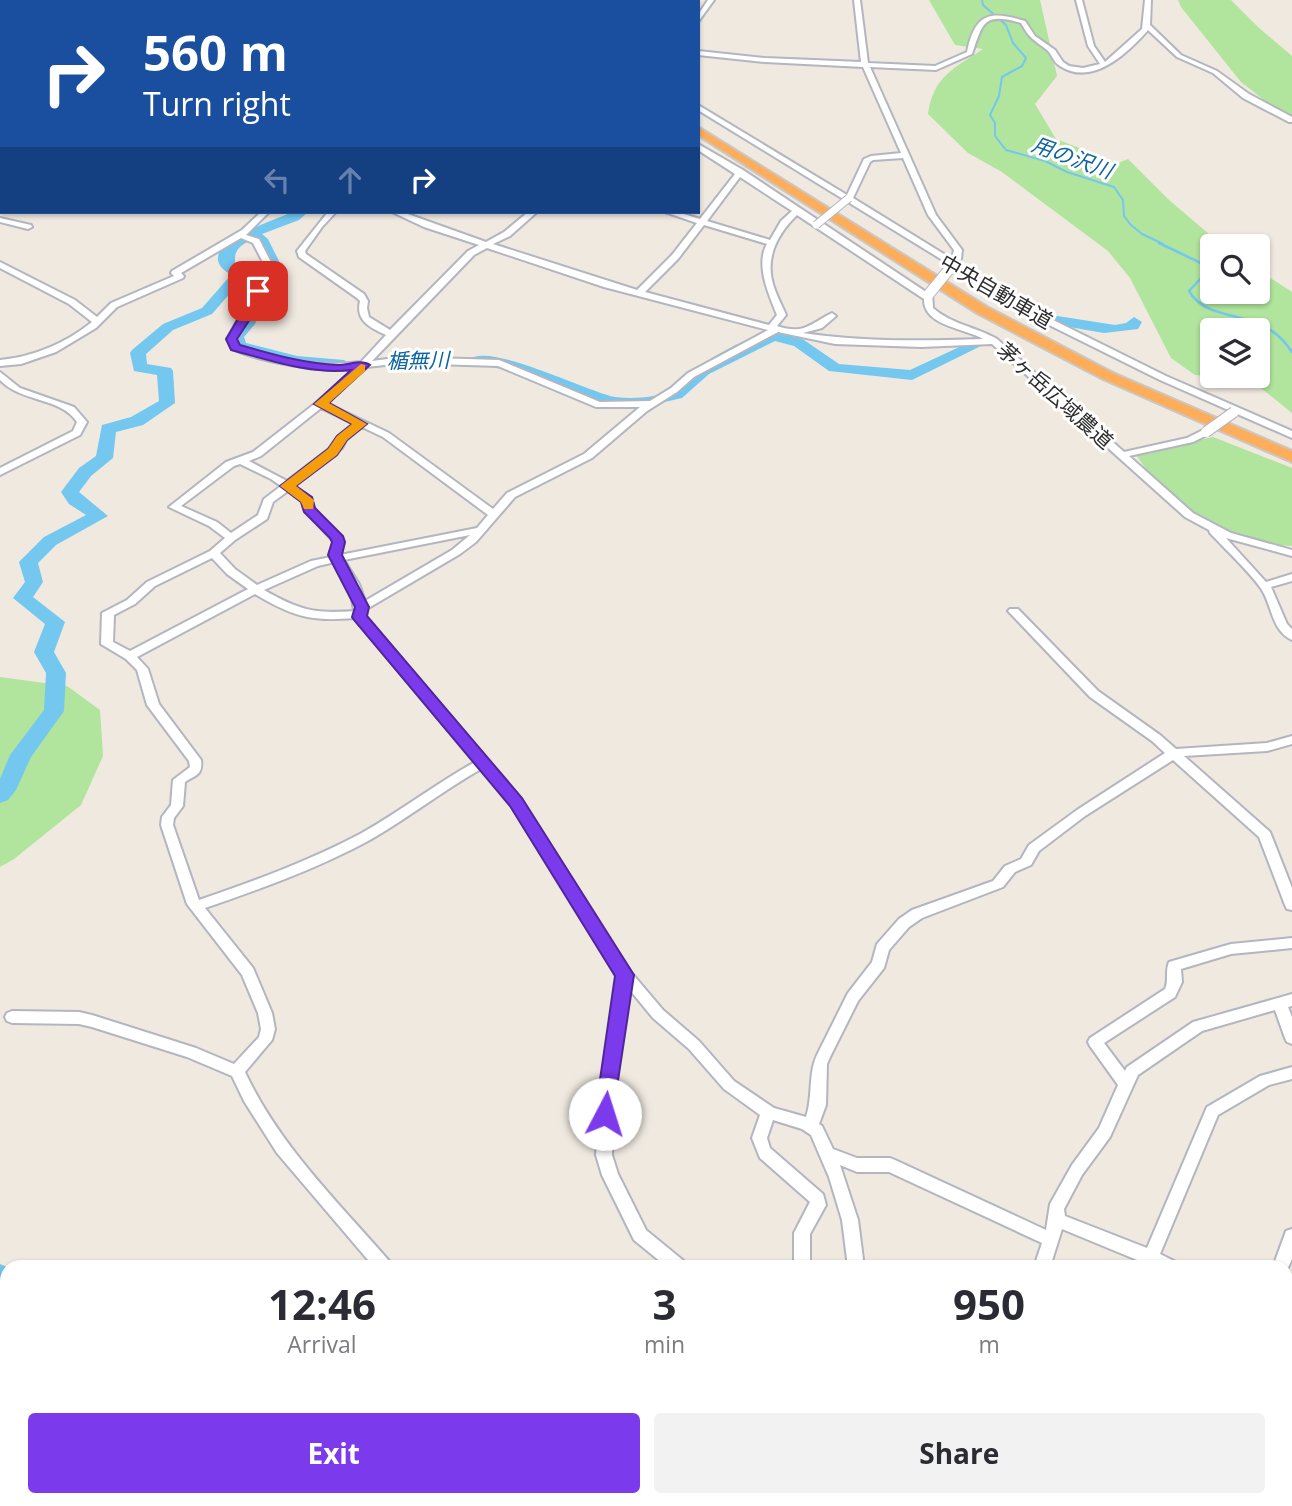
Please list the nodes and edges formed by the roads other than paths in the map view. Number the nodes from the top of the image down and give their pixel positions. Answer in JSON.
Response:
{"nodes":[{"id":1,"x":711,"y":0,"type":"edge"},
{"id":2,"x":857,"y":0,"type":"edge"},
{"id":3,"x":1079,"y":0,"type":"edge"},
{"id":4,"x":1148,"y":0,"type":"edge"},
{"id":5,"x":700,"y":17,"type":"edge"},
{"id":6,"x":1147,"y":25,"type":"junction"},
{"id":7,"x":700,"y":53,"type":"edge"},
{"id":8,"x":865,"y":64,"type":"junction"},
{"id":9,"x":1104,"y":65,"type":"junction"},
{"id":10,"x":700,"y":108,"type":"edge"},
{"id":11,"x":1292,"y":120,"type":"edge"},
{"id":12,"x":700,"y":122,"type":"edge"},
{"id":13,"x":700,"y":131,"type":"edge"},
{"id":14,"x":700,"y":147,"type":"edge"},
{"id":15,"x":906,"y":155,"type":"junction"},
{"id":16,"x":740,"y":172,"type":"junction"},
{"id":17,"x":849,"y":198,"type":"junction"},
{"id":18,"x":797,"y":211,"type":"junction"},
{"id":19,"x":263,"y":214,"type":"edge"},
{"id":20,"x":329,"y":214,"type":"edge"},
{"id":21,"x":402,"y":214,"type":"edge"},
{"id":22,"x":531,"y":214,"type":"edge"},
{"id":23,"x":675,"y":214,"type":"edge"},
{"id":24,"x":0,"y":220,"type":"edge"},
{"id":25,"x":701,"y":222,"type":"junction"},
{"id":26,"x":13,"y":223,"type":"junction"},
{"id":27,"x":817,"y":225,"type":"junction"},
{"id":28,"x":28,"y":227,"type":"dead end"},
{"id":29,"x":1,"y":233,"type":"edge"},
{"id":30,"x":242,"y":233,"type":"junction"},
{"id":31,"x":773,"y":243,"type":"junction"},
{"id":32,"x":487,"y":244,"type":"junction"},
{"id":33,"x":0,"y":265,"type":"edge"},
{"id":34,"x":952,"y":266,"type":"junction"},
{"id":35,"x":638,"y":294,"type":"junction"},
{"id":36,"x":928,"y":295,"type":"junction"},
{"id":37,"x":832,"y":316,"type":"dead end"},
{"id":38,"x":97,"y":322,"type":"junction"},
{"id":39,"x":774,"y":329,"type":"junction"},
{"id":40,"x":791,"y":333,"type":"junction"},
{"id":41,"x":392,"y":334,"type":"junction"},
{"id":42,"x":994,"y":341,"type":"junction"},
{"id":43,"x":0,"y":363,"type":"edge"},
{"id":44,"x":364,"y":365,"type":"junction"},
{"id":45,"x":0,"y":375,"type":"edge"},
{"id":46,"x":659,"y":400,"type":"junction"},
{"id":47,"x":320,"y":404,"type":"junction"},
{"id":48,"x":1235,"y":411,"type":"junction"},
{"id":49,"x":361,"y":424,"type":"junction"},
{"id":50,"x":1292,"y":435,"type":"edge"},
{"id":51,"x":1292,"y":448,"type":"edge"},
{"id":52,"x":1122,"y":455,"type":"junction"},
{"id":53,"x":1292,"y":457,"type":"edge"},
{"id":54,"x":241,"y":461,"type":"junction"},
{"id":55,"x":0,"y":472,"type":"edge"},
{"id":56,"x":287,"y":486,"type":"junction"},
{"id":57,"x":495,"y":515,"type":"junction"},
{"id":58,"x":1212,"y":528,"type":"junction"},
{"id":59,"x":481,"y":530,"type":"junction"},
{"id":60,"x":231,"y":538,"type":"junction"},
{"id":61,"x":1292,"y":553,"type":"edge"},
{"id":62,"x":214,"y":554,"type":"junction"},
{"id":63,"x":338,"y":559,"type":"junction"},
{"id":64,"x":1292,"y":577,"type":"edge"},
{"id":65,"x":1264,"y":586,"type":"junction"},
{"id":66,"x":257,"y":589,"type":"junction"},
{"id":67,"x":361,"y":610,"type":"junction"},
{"id":68,"x":1014,"y":611,"type":"dead end"},
{"id":69,"x":1292,"y":636,"type":"edge"},
{"id":70,"x":130,"y":656,"type":"junction"},
{"id":71,"x":1292,"y":740,"type":"edge"},
{"id":72,"x":1174,"y":753,"type":"junction"},
{"id":73,"x":482,"y":763,"type":"junction"},
{"id":74,"x":1292,"y":905,"type":"edge"},
{"id":75,"x":195,"y":906,"type":"junction"},
{"id":76,"x":1292,"y":943,"type":"edge"},
{"id":77,"x":625,"y":975,"type":"junction"},
{"id":78,"x":1286,"y":1001,"type":"edge"},
{"id":79,"x":12,"y":1017,"type":"dead end"},
{"id":80,"x":1292,"y":1038,"type":"edge"},
{"id":81,"x":237,"y":1072,"type":"junction"},
{"id":82,"x":1292,"y":1073,"type":"edge"},
{"id":83,"x":1126,"y":1084,"type":"junction"},
{"id":84,"x":769,"y":1113,"type":"junction"},
{"id":85,"x":811,"y":1127,"type":"junction"},
{"id":86,"x":827,"y":1154,"type":"junction"},
{"id":87,"x":1057,"y":1220,"type":"junction"},
{"id":88,"x":1292,"y":1236,"type":"edge"},
{"id":89,"x":1051,"y":1240,"type":"junction"},
{"id":90,"x":1151,"y":1256,"type":"junction"},
{"id":91,"x":378,"y":1260,"type":"edge"},
{"id":92,"x":670,"y":1260,"type":"edge"},
{"id":93,"x":802,"y":1260,"type":"edge"},
{"id":94,"x":855,"y":1260,"type":"edge"},
{"id":95,"x":1044,"y":1260,"type":"edge"},
{"id":96,"x":1158,"y":1260,"type":"edge"},
{"id":97,"x":1283,"y":1260,"type":"edge"}],
"edges":[{"from":1,"to":5,"type":"street"},
{"from":2,"to":8,"type":"street"},
{"from":3,"to":9,"type":"street"},
{"from":4,"to":6,"type":"street"},
{"from":6,"to":9,"type":"street"},
{"from":6,"to":11,"type":"street"},
{"from":7,"to":8,"type":"street"},
{"from":8,"to":9,"type":"street"},
{"from":8,"to":15,"type":"street"},
{"from":10,"to":17,"type":"street"},
{"from":12,"to":51,"type":"highway","name":"中央自動車道"},
{"from":13,"to":53,"type":"highway","name":"中央自動車道"},
{"from":14,"to":16,"type":"street","name":"茅ヶ岳広域農道"},
{"from":15,"to":17,"type":"street"},
{"from":15,"to":34,"type":"street"},
{"from":16,"to":18,"type":"street","name":"茅ヶ岳広域農道"},
{"from":16,"to":25,"type":"street"},
{"from":17,"to":27,"type":"street","bridge":true},
{"from":17,"to":34,"type":"street"},
{"from":18,"to":27,"type":"street","name":"茅ヶ岳広域農道"},
{"from":18,"to":31,"type":"street"},
{"from":19,"to":30,"type":"street"},
{"from":20,"to":41,"type":"street"},
{"from":21,"to":32,"type":"street"},
{"from":22,"to":32,"type":"street"},
{"from":23,"to":25,"type":"street"},
{"from":24,"to":26,"type":"street"},
{"from":25,"to":31,"type":"street"},
{"from":25,"to":35,"type":"street"},
{"from":26,"to":28,"type":"street"},
{"from":26,"to":29,"type":"street"},
{"from":27,"to":36,"type":"street","name":"茅ヶ岳広域農道"},
{"from":30,"to":38,"type":"street"},
{"from":30,"to":44,"type":"street"},
{"from":31,"to":39,"type":"street"},
{"from":32,"to":35,"type":"street"},
{"from":32,"to":41,"type":"street"},
{"from":33,"to":38,"type":"street"},
{"from":34,"to":36,"type":"street","bridge":true},
{"from":34,"to":48,"type":"street"},
{"from":35,"to":39,"type":"street"},
{"from":36,"to":42,"type":"street","name":"茅ヶ岳広域農道"},
{"from":37,"to":40,"type":"street"},
{"from":38,"to":43,"type":"street"},
{"from":39,"to":40,"type":"street"},
{"from":39,"to":46,"type":"street"},
{"from":40,"to":42,"type":"street"},
{"from":41,"to":44,"type":"street"},
{"from":42,"to":52,"type":"street","name":"茅ヶ岳広域農道"},
{"from":44,"to":46,"type":"street"},
{"from":44,"to":47,"type":"street"},
{"from":45,"to":55,"type":"street"},
{"from":46,"to":57,"type":"street"},
{"from":47,"to":49,"type":"street"},
{"from":47,"to":54,"type":"street"},
{"from":48,"to":50,"type":"street"},
{"from":48,"to":52,"type":"street","bridge":true},
{"from":49,"to":56,"type":"street"},
{"from":49,"to":57,"type":"street"},
{"from":52,"to":58,"type":"street","name":"茅ヶ岳広域農道"},
{"from":54,"to":56,"type":"street"},
{"from":54,"to":60,"type":"street"},
{"from":56,"to":60,"type":"street"},
{"from":56,"to":63,"type":"street"},
{"from":57,"to":59,"type":"street"},
{"from":58,"to":61,"type":"street","name":"茅ヶ岳広域農道"},
{"from":58,"to":65,"type":"street"},
{"from":59,"to":63,"type":"street"},
{"from":59,"to":67,"type":"street"},
{"from":60,"to":62,"type":"street"},
{"from":62,"to":66,"type":"street"},
{"from":62,"to":70,"type":"street"},
{"from":63,"to":66,"type":"street"},
{"from":63,"to":67,"type":"street"},
{"from":64,"to":65,"type":"street"},
{"from":65,"to":69,"type":"street"},
{"from":66,"to":67,"type":"street"},
{"from":66,"to":70,"type":"street"},
{"from":67,"to":73,"type":"street"},
{"from":68,"to":72,"type":"street"},
{"from":70,"to":75,"type":"street"},
{"from":71,"to":72,"type":"street"},
{"from":72,"to":74,"type":"street"},
{"from":72,"to":85,"type":"street"},
{"from":73,"to":75,"type":"street"},
{"from":73,"to":77,"type":"street"},
{"from":75,"to":81,"type":"street"},
{"from":76,"to":83,"type":"street"},
{"from":77,"to":84,"type":"street"},
{"from":77,"to":92,"type":"street"},
{"from":78,"to":80,"type":"street"},
{"from":78,"to":83,"type":"street"},
{"from":79,"to":81,"type":"street"},
{"from":81,"to":91,"type":"street"},
{"from":82,"to":90,"type":"street"},
{"from":83,"to":87,"type":"street"},
{"from":84,"to":85,"type":"street"},
{"from":84,"to":93,"type":"street"},
{"from":85,"to":86,"type":"street"},
{"from":86,"to":89,"type":"street"},
{"from":86,"to":94,"type":"street"},
{"from":87,"to":89,"type":"street"},
{"from":87,"to":90,"type":"street"},
{"from":88,"to":97,"type":"street"},
{"from":89,"to":95,"type":"street"},
{"from":90,"to":96,"type":"street"}]}
